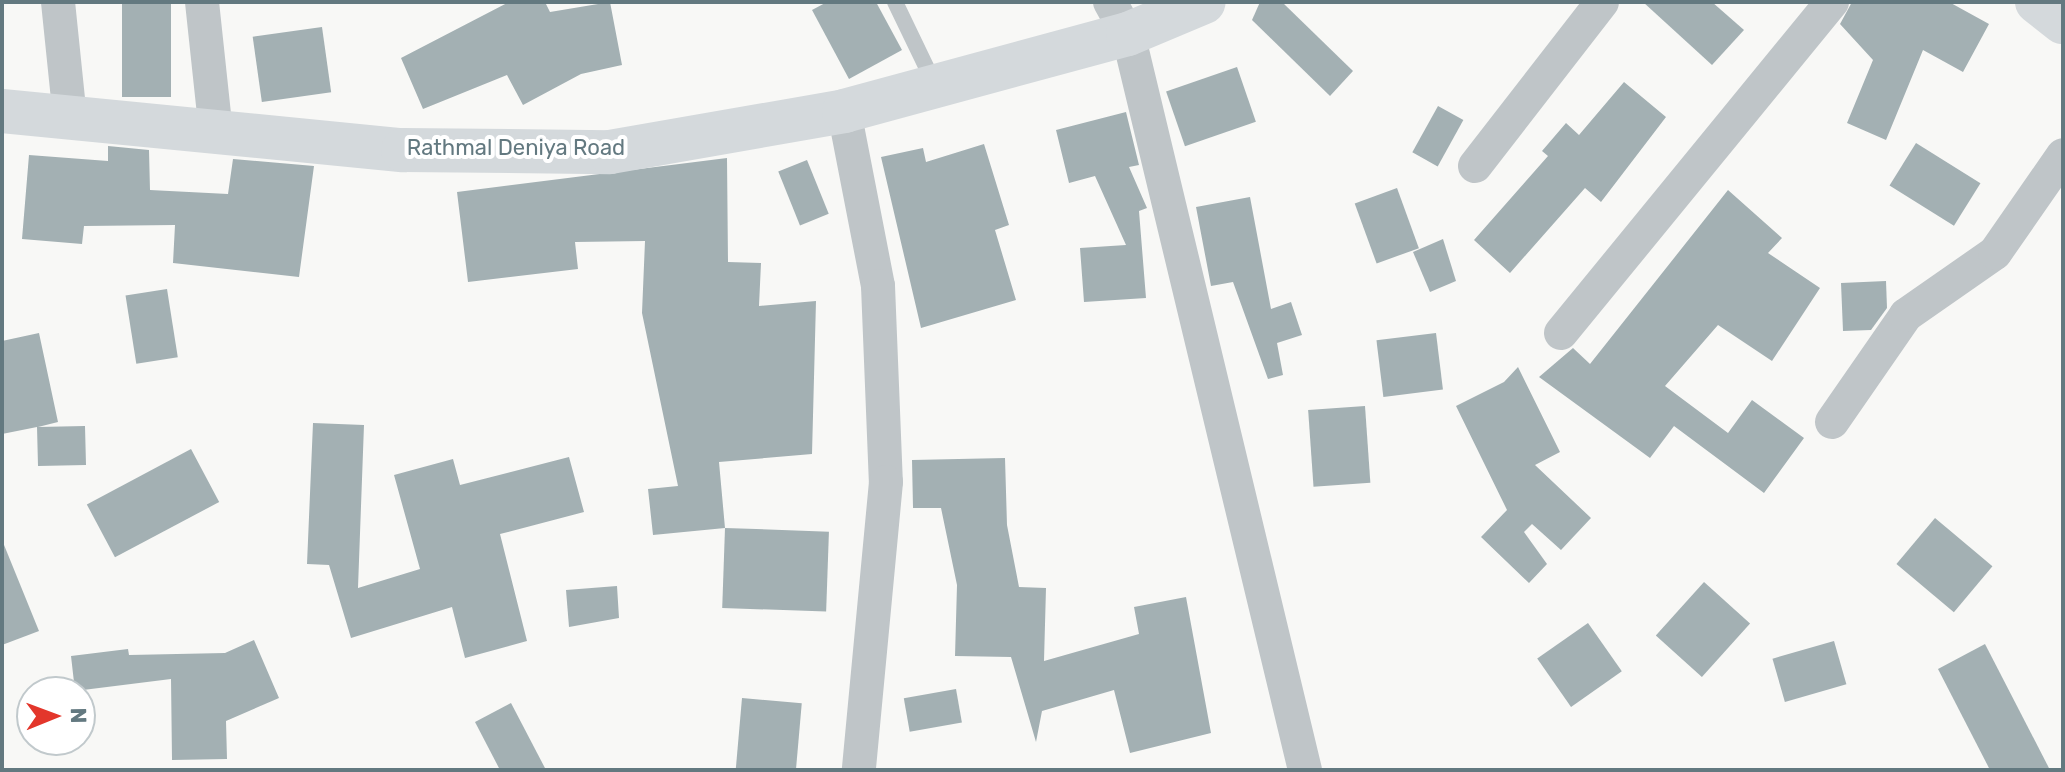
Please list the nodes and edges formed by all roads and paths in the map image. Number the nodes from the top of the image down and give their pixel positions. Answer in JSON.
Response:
{"nodes":[{"id":1,"x":58,"y":2,"type":"edge"},
{"id":2,"x":202,"y":2,"type":"edge"},
{"id":3,"x":895,"y":2,"type":"edge"},
{"id":4,"x":1204,"y":2,"type":"edge"},
{"id":5,"x":1602,"y":2,"type":"edge"},
{"id":6,"x":1832,"y":2,"type":"edge"},
{"id":7,"x":2037,"y":2,"type":"edge"},
{"id":8,"x":1119,"y":18,"type":"edge"},
{"id":9,"x":2063,"y":22,"type":"edge"},
{"id":10,"x":936,"y":86,"type":"junction"},
{"id":11,"x":2,"y":111,"type":"edge"},
{"id":12,"x":844,"y":111,"type":"junction"},
{"id":13,"x":70,"y":118,"type":"junction"},
{"id":14,"x":216,"y":132,"type":"junction"},
{"id":15,"x":2063,"y":155,"type":"edge"},
{"id":16,"x":1475,"y":166,"type":"dead end"},
{"id":17,"x":1561,"y":333,"type":"dead end"},
{"id":18,"x":1832,"y":422,"type":"dead end"},
{"id":19,"x":859,"y":770,"type":"edge"},
{"id":20,"x":1305,"y":770,"type":"edge"}],
"edges":[{"from":1,"to":13,"type":"street"},
{"from":2,"to":14,"type":"street"},
{"from":3,"to":10,"type":"lane"},
{"from":4,"to":8,"type":"street","name":"Rathmal Deniya Road"},
{"from":5,"to":16,"type":"street"},
{"from":6,"to":17,"type":"street"},
{"from":7,"to":9,"type":"street"},
{"from":8,"to":10,"type":"street","name":"Rathmal Deniya Road"},
{"from":8,"to":20,"type":"street"},
{"from":10,"to":12,"type":"street","name":"Rathmal Deniya Road"},
{"from":11,"to":13,"type":"street","name":"Rathmal Deniya Road"},
{"from":12,"to":14,"type":"street","name":"Rathmal Deniya Road"},
{"from":12,"to":19,"type":"street"},
{"from":13,"to":14,"type":"street","name":"Rathmal Deniya Road"},
{"from":15,"to":18,"type":"street"}]}
